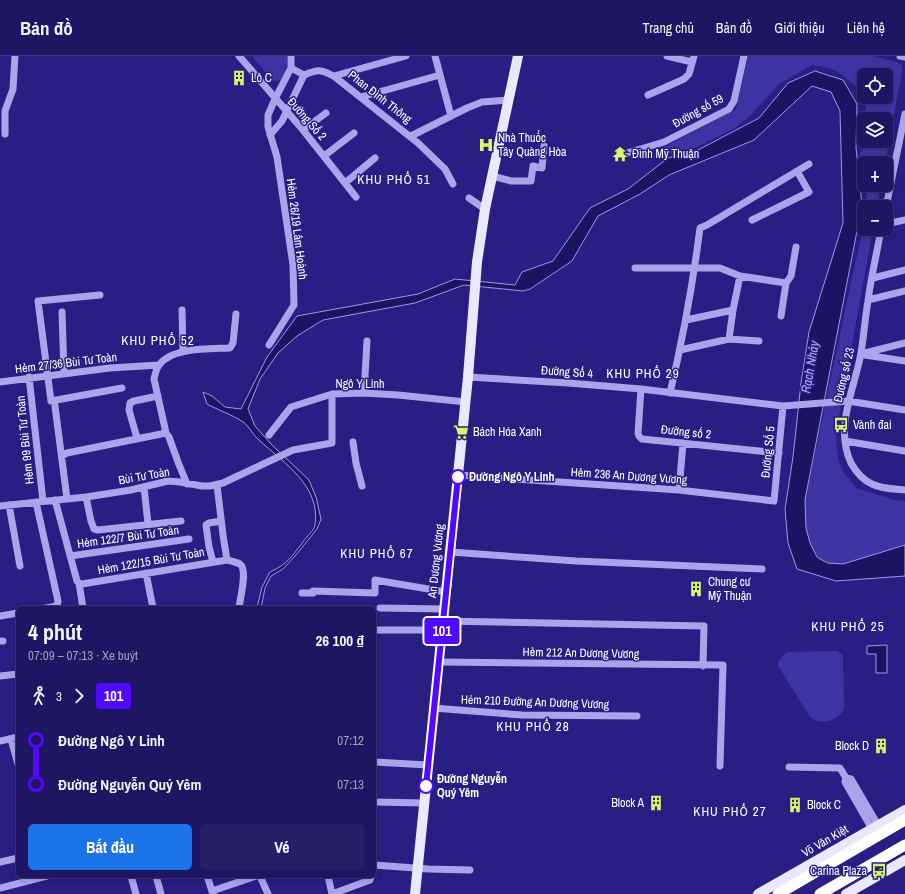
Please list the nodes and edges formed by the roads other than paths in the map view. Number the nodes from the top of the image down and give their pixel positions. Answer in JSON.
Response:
{"nodes":[{"id":1,"x":15,"y":56,"type":"edge"},
{"id":2,"x":239,"y":56,"type":"edge"},
{"id":3,"x":291,"y":56,"type":"edge"},
{"id":4,"x":406,"y":56,"type":"edge"},
{"id":5,"x":435,"y":56,"type":"edge"},
{"id":6,"x":518,"y":56,"type":"edge"},
{"id":7,"x":667,"y":56,"type":"edge"},
{"id":8,"x":744,"y":56,"type":"edge"},
{"id":9,"x":900,"y":56,"type":"edge"},
{"id":10,"x":905,"y":57,"type":"edge"},
{"id":11,"x":693,"y":59,"type":"edge"},
{"id":12,"x":291,"y":68,"type":"junction"},
{"id":13,"x":304,"y":75,"type":"junction"},
{"id":14,"x":440,"y":75,"type":"junction"},
{"id":15,"x":334,"y":76,"type":"junction"},
{"id":16,"x":648,"y":95,"type":"dead end"},
{"id":17,"x":361,"y":97,"type":"junction"},
{"id":18,"x":275,"y":98,"type":"junction"},
{"id":19,"x":509,"y":100,"type":"junction"},
{"id":20,"x":287,"y":111,"type":"junction"},
{"id":21,"x":326,"y":112,"type":"dead end"},
{"id":22,"x":905,"y":114,"type":"edge"},
{"id":23,"x":451,"y":116,"type":"junction"},
{"id":24,"x":303,"y":130,"type":"junction"},
{"id":25,"x":354,"y":133,"type":"dead end"},
{"id":26,"x":5,"y":134,"type":"dead end"},
{"id":27,"x":270,"y":134,"type":"junction"},
{"id":28,"x":411,"y":136,"type":"junction"},
{"id":29,"x":544,"y":146,"type":"dead end"},
{"id":30,"x":627,"y":153,"type":"dead end"},
{"id":31,"x":324,"y":156,"type":"junction"},
{"id":32,"x":375,"y":158,"type":"dead end"},
{"id":33,"x":809,"y":164,"type":"dead end"},
{"id":34,"x":797,"y":171,"type":"junction"},
{"id":35,"x":492,"y":176,"type":"junction"},
{"id":36,"x":346,"y":183,"type":"junction"},
{"id":37,"x":453,"y":184,"type":"dead end"},
{"id":38,"x":356,"y":197,"type":"dead end"},
{"id":39,"x":470,"y":198,"type":"dead end"},
{"id":40,"x":887,"y":200,"type":"edge"},
{"id":41,"x":485,"y":209,"type":"junction"},
{"id":42,"x":752,"y":220,"type":"dead end"},
{"id":43,"x":905,"y":220,"type":"edge"},
{"id":44,"x":893,"y":223,"type":"edge"},
{"id":45,"x":880,"y":236,"type":"edge"},
{"id":46,"x":796,"y":247,"type":"dead end"},
{"id":47,"x":635,"y":268,"type":"dead end"},
{"id":48,"x":695,"y":268,"type":"junction"},
{"id":49,"x":905,"y":270,"type":"edge"},
{"id":50,"x":740,"y":276,"type":"junction"},
{"id":51,"x":872,"y":278,"type":"junction"},
{"id":52,"x":786,"y":283,"type":"junction"},
{"id":53,"x":905,"y":291,"type":"edge"},
{"id":54,"x":100,"y":295,"type":"dead end"},
{"id":55,"x":868,"y":300,"type":"junction"},
{"id":56,"x":182,"y":310,"type":"dead end"},
{"id":57,"x":733,"y":310,"type":"junction"},
{"id":58,"x":62,"y":312,"type":"dead end"},
{"id":59,"x":236,"y":314,"type":"dead end"},
{"id":60,"x":781,"y":316,"type":"dead end"},
{"id":61,"x":686,"y":320,"type":"junction"},
{"id":62,"x":729,"y":339,"type":"junction"},
{"id":63,"x":367,"y":341,"type":"dead end"},
{"id":64,"x":759,"y":341,"type":"dead end"},
{"id":65,"x":905,"y":343,"type":"edge"},
{"id":66,"x":269,"y":345,"type":"dead end"},
{"id":67,"x":680,"y":350,"type":"junction"},
{"id":68,"x":183,"y":352,"type":"junction"},
{"id":69,"x":861,"y":354,"type":"junction"},
{"id":70,"x":905,"y":361,"type":"edge"},
{"id":71,"x":159,"y":365,"type":"junction"},
{"id":72,"x":64,"y":373,"type":"junction"},
{"id":73,"x":48,"y":375,"type":"junction"},
{"id":74,"x":29,"y":377,"type":"junction"},
{"id":75,"x":468,"y":377,"type":"junction"},
{"id":76,"x":0,"y":382,"type":"edge"},
{"id":77,"x":122,"y":388,"type":"dead end"},
{"id":78,"x":641,"y":389,"type":"junction"},
{"id":79,"x":670,"y":392,"type":"junction"},
{"id":80,"x":364,"y":393,"type":"junction"},
{"id":81,"x":332,"y":394,"type":"junction"},
{"id":82,"x":158,"y":396,"type":"junction"},
{"id":83,"x":848,"y":401,"type":"junction"},
{"id":84,"x":466,"y":402,"type":"junction"},
{"id":85,"x":55,"y":406,"type":"dead end"},
{"id":86,"x":787,"y":406,"type":"junction"},
{"id":87,"x":905,"y":410,"type":"edge"},
{"id":88,"x":166,"y":433,"type":"junction"},
{"id":89,"x":270,"y":435,"type":"dead end"},
{"id":90,"x":137,"y":438,"type":"junction"},
{"id":91,"x":845,"y":440,"type":"junction"},
{"id":92,"x":353,"y":442,"type":"dead end"},
{"id":93,"x":683,"y":443,"type":"junction"},
{"id":94,"x":905,"y":451,"type":"edge"},
{"id":95,"x":779,"y":453,"type":"junction"},
{"id":96,"x":62,"y":456,"type":"junction"},
{"id":97,"x":458,"y":475,"type":"junction"},
{"id":98,"x":187,"y":484,"type":"junction"},
{"id":99,"x":217,"y":485,"type":"junction"},
{"id":100,"x":362,"y":486,"type":"dead end"},
{"id":101,"x":144,"y":487,"type":"junction"},
{"id":102,"x":679,"y":490,"type":"junction"},
{"id":103,"x":905,"y":490,"type":"edge"},
{"id":104,"x":86,"y":497,"type":"junction"},
{"id":105,"x":67,"y":499,"type":"junction"},
{"id":106,"x":55,"y":500,"type":"junction"},
{"id":107,"x":39,"y":501,"type":"junction"},
{"id":108,"x":774,"y":501,"type":"joint"},
{"id":109,"x":9,"y":505,"type":"junction"},
{"id":110,"x":0,"y":506,"type":"edge"},
{"id":111,"x":181,"y":520,"type":"dead end"},
{"id":112,"x":221,"y":521,"type":"junction"},
{"id":113,"x":148,"y":524,"type":"junction"},
{"id":114,"x":188,"y":539,"type":"dead end"},
{"id":115,"x":450,"y":552,"type":"junction"},
{"id":116,"x":70,"y":556,"type":"junction"},
{"id":117,"x":228,"y":560,"type":"junction"},
{"id":118,"x":213,"y":562,"type":"junction"},
{"id":119,"x":20,"y":566,"type":"dead end"},
{"id":120,"x":762,"y":569,"type":"dead end"},
{"id":121,"x":146,"y":573,"type":"junction"},
{"id":122,"x":79,"y":583,"type":"junction"},
{"id":123,"x":446,"y":592,"type":"junction"},
{"id":124,"x":302,"y":593,"type":"dead end"},
{"id":125,"x":240,"y":605,"type":"edge"},
{"id":126,"x":57,"y":606,"type":"edge"},
{"id":127,"x":83,"y":606,"type":"edge"},
{"id":128,"x":153,"y":606,"type":"edge"},
{"id":129,"x":380,"y":608,"type":"dead end"},
{"id":130,"x":445,"y":609,"type":"junction"},
{"id":131,"x":16,"y":613,"type":"edge"},
{"id":132,"x":0,"y":616,"type":"edge"},
{"id":133,"x":442,"y":626,"type":"junction"},
{"id":134,"x":376,"y":630,"type":"edge"},
{"id":135,"x":439,"y":662,"type":"junction"},
{"id":136,"x":703,"y":666,"type":"junction"},
{"id":137,"x":16,"y":674,"type":"edge"},
{"id":138,"x":0,"y":676,"type":"edge"},
{"id":139,"x":433,"y":708,"type":"junction"},
{"id":140,"x":636,"y":716,"type":"dead end"},
{"id":141,"x":15,"y":738,"type":"edge"},
{"id":142,"x":0,"y":741,"type":"edge"},
{"id":143,"x":376,"y":762,"type":"edge"},
{"id":144,"x":428,"y":765,"type":"junction"},
{"id":145,"x":720,"y":766,"type":"dead end"},
{"id":146,"x":789,"y":767,"type":"dead end"},
{"id":147,"x":376,"y":802,"type":"edge"},
{"id":148,"x":424,"y":803,"type":"junction"},
{"id":149,"x":905,"y":810,"type":"edge"},
{"id":150,"x":905,"y":820,"type":"edge"},
{"id":151,"x":875,"y":827,"type":"junction"},
{"id":152,"x":905,"y":845,"type":"edge"},
{"id":153,"x":16,"y":858,"type":"edge"},
{"id":154,"x":905,"y":860,"type":"edge"},
{"id":155,"x":0,"y":862,"type":"edge"},
{"id":156,"x":376,"y":865,"type":"edge"},
{"id":157,"x":417,"y":869,"type":"junction"},
{"id":158,"x":470,"y":870,"type":"dead end"},
{"id":159,"x":39,"y":878,"type":"edge"},
{"id":160,"x":132,"y":878,"type":"edge"},
{"id":161,"x":157,"y":878,"type":"edge"},
{"id":162,"x":208,"y":878,"type":"edge"},
{"id":163,"x":251,"y":878,"type":"edge"},
{"id":164,"x":261,"y":878,"type":"edge"},
{"id":165,"x":328,"y":878,"type":"edge"},
{"id":166,"x":370,"y":878,"type":"edge"},
{"id":167,"x":0,"y":888,"type":"edge"},
{"id":168,"x":213,"y":892,"type":"edge"},
{"id":169,"x":136,"y":894,"type":"edge"},
{"id":170,"x":161,"y":894,"type":"edge"},
{"id":171,"x":268,"y":894,"type":"edge"},
{"id":172,"x":332,"y":894,"type":"edge"},
{"id":173,"x":415,"y":894,"type":"edge"},
{"id":174,"x":758,"y":894,"type":"edge"},
{"id":175,"x":778,"y":894,"type":"edge"},
{"id":176,"x":820,"y":894,"type":"edge"},
{"id":177,"x":846,"y":894,"type":"edge"}],
"edges":[{"from":1,"to":26,"type":"street"},
{"from":2,"to":18,"type":"street","name":"Đường Số 2"},
{"from":3,"to":12,"type":"street"},
{"from":4,"to":15,"type":"street"},
{"from":5,"to":14,"type":"street"},
{"from":6,"to":19,"type":"main road","name":"An Dương Vương"},
{"from":7,"to":11,"type":"street"},
{"from":8,"to":30,"type":"street","name":"Đường số 59"},
{"from":9,"to":10,"type":"street"},
{"from":11,"to":16,"type":"street"},
{"from":12,"to":13,"type":"street"},
{"from":12,"to":18,"type":"street","name":"Hẻm 26/19 Lâm Hoành"},
{"from":13,"to":15,"type":"street","name":"Phan Đình Thông"},
{"from":13,"to":20,"type":"street"},
{"from":14,"to":17,"type":"street"},
{"from":14,"to":23,"type":"street"},
{"from":15,"to":17,"type":"street","name":"Phan Đình Thông"},
{"from":17,"to":28,"type":"street","name":"Phan Đình Thông"},
{"from":18,"to":20,"type":"street","name":"Đường Số 2"},
{"from":18,"to":27,"type":"street","name":"Hẻm 26/19 Lâm Hoành"},
{"from":19,"to":23,"type":"street","name":"Phan Đình Thông"},
{"from":19,"to":35,"type":"main road","name":"An Dương Vương"},
{"from":20,"to":24,"type":"street","name":"Đường Số 2"},
{"from":20,"to":27,"type":"street"},
{"from":21,"to":24,"type":"street"},
{"from":22,"to":40,"type":"street"},
{"from":23,"to":28,"type":"street","name":"Phan Đình Thông"},
{"from":24,"to":31,"type":"street","name":"Đường Số 2"},
{"from":25,"to":31,"type":"street"},
{"from":27,"to":66,"type":"street","name":"Hẻm 26/19 Lâm Hoành"},
{"from":28,"to":37,"type":"street","name":"Phan Đình Thông"},
{"from":29,"to":35,"type":"street"},
{"from":31,"to":36,"type":"street","name":"Đường Số 2"},
{"from":32,"to":36,"type":"street"},
{"from":33,"to":34,"type":"street"},
{"from":34,"to":42,"type":"street"},
{"from":34,"to":48,"type":"street"},
{"from":35,"to":41,"type":"main road","name":"An Dương Vương"},
{"from":36,"to":38,"type":"street","name":"Đường Số 2"},
{"from":39,"to":41,"type":"street"},
{"from":41,"to":75,"type":"main road","name":"An Dương Vương"},
{"from":43,"to":44,"type":"street"},
{"from":45,"to":51,"type":"street","name":"Đường số 23"},
{"from":46,"to":52,"type":"street"},
{"from":47,"to":48,"type":"street"},
{"from":48,"to":50,"type":"street"},
{"from":48,"to":61,"type":"street"},
{"from":49,"to":51,"type":"street"},
{"from":50,"to":52,"type":"street"},
{"from":50,"to":57,"type":"street"},
{"from":51,"to":55,"type":"street","name":"Đường số 23"},
{"from":52,"to":60,"type":"street"},
{"from":53,"to":55,"type":"street"},
{"from":54,"to":73,"type":"street"},
{"from":55,"to":69,"type":"street","name":"Đường số 23"},
{"from":56,"to":68,"type":"street"},
{"from":57,"to":61,"type":"street"},
{"from":57,"to":62,"type":"street"},
{"from":58,"to":72,"type":"street"},
{"from":59,"to":68,"type":"street"},
{"from":61,"to":67,"type":"street"},
{"from":62,"to":64,"type":"street"},
{"from":62,"to":67,"type":"street"},
{"from":63,"to":80,"type":"street"},
{"from":65,"to":69,"type":"street"},
{"from":67,"to":79,"type":"street"},
{"from":68,"to":71,"type":"street"},
{"from":69,"to":70,"type":"street"},
{"from":69,"to":83,"type":"street","name":"Đường số 23"},
{"from":71,"to":72,"type":"street","name":"Hẻm 27/36 Bùi Tư Toàn"},
{"from":71,"to":82,"type":"street"},
{"from":72,"to":73,"type":"street","name":"Hẻm 27/36 Bùi Tư Toàn"},
{"from":73,"to":74,"type":"street","name":"Hẻm 27/36 Bùi Tư Toàn"},
{"from":73,"to":77,"type":"street"},
{"from":74,"to":76,"type":"street","name":"Hẻm 27/36 Bùi Tư Toàn"},
{"from":74,"to":107,"type":"street","name":"Hẻm 99 Bùi Tư Toàn"},
{"from":75,"to":78,"type":"street","name":"Đường Số 4"},
{"from":75,"to":84,"type":"main road","name":"An Dương Vương"},
{"from":78,"to":79,"type":"street","name":"Đường Số 4"},
{"from":78,"to":93,"type":"street","name":"Đường số 2"},
{"from":79,"to":86,"type":"street","name":"Đường Số 4"},
{"from":80,"to":81,"type":"street","name":"Ngô Y Linh"},
{"from":80,"to":84,"type":"street","name":"Ngô Y Linh"},
{"from":81,"to":89,"type":"street","name":"Ngô Y Linh"},
{"from":81,"to":99,"type":"street","name":"Bùi Tư Toàn"},
{"from":82,"to":88,"type":"street"},
{"from":82,"to":90,"type":"street"},
{"from":83,"to":86,"type":"street","name":"Đường Số 4"},
{"from":83,"to":87,"type":"street","name":"Đường Số 4"},
{"from":83,"to":91,"type":"street","name":"Đường số 23"},
{"from":84,"to":97,"type":"main road","name":"An Dương Vương"},
{"from":85,"to":96,"type":"street"},
{"from":86,"to":95,"type":"street","name":"Đường Số 5"},
{"from":88,"to":90,"type":"street"},
{"from":88,"to":98,"type":"street"},
{"from":90,"to":96,"type":"street"},
{"from":91,"to":94,"type":"street"},
{"from":91,"to":103,"type":"street","name":"Đường số 23"},
{"from":92,"to":100,"type":"street"},
{"from":93,"to":95,"type":"street","name":"Đường số 2"},
{"from":93,"to":102,"type":"street"},
{"from":95,"to":108,"type":"street","name":"Đường Số 5"},
{"from":96,"to":105,"type":"street"},
{"from":97,"to":102,"type":"street","name":"Hẻm 236 An Dương Vương"},
{"from":97,"to":115,"type":"main road","name":"An Dương Vương"},
{"from":98,"to":99,"type":"street","name":"Bùi Tư Toàn"},
{"from":98,"to":101,"type":"street","name":"Bùi Tư Toàn"},
{"from":99,"to":112,"type":"street"},
{"from":101,"to":104,"type":"street","name":"Bùi Tư Toàn"},
{"from":101,"to":113,"type":"street"},
{"from":102,"to":108,"type":"street","name":"Hẻm 236 An Dương Vương"},
{"from":104,"to":105,"type":"street","name":"Bùi Tư Toàn"},
{"from":104,"to":113,"type":"street"},
{"from":105,"to":106,"type":"street","name":"Bùi Tư Toàn"},
{"from":106,"to":107,"type":"street","name":"Bùi Tư Toàn"},
{"from":106,"to":116,"type":"street"},
{"from":107,"to":109,"type":"street","name":"Bùi Tư Toàn"},
{"from":107,"to":126,"type":"street","name":"Hẻm 99 Bùi Tư Toàn"},
{"from":109,"to":110,"type":"street","name":"Bùi Tư Toàn"},
{"from":109,"to":119,"type":"street"},
{"from":111,"to":113,"type":"street"},
{"from":112,"to":117,"type":"street"},
{"from":112,"to":118,"type":"street"},
{"from":114,"to":116,"type":"street","name":"Hẻm 122/7 Bùi Tư Toàn"},
{"from":115,"to":120,"type":"street"},
{"from":115,"to":123,"type":"main road","name":"An Dương Vương"},
{"from":116,"to":122,"type":"street"},
{"from":117,"to":118,"type":"street","name":"Hẻm 122/15 Bùi Tư Toàn"},
{"from":117,"to":125,"type":"street"},
{"from":118,"to":121,"type":"street","name":"Hẻm 122/15 Bùi Tư Toàn"},
{"from":121,"to":122,"type":"street","name":"Hẻm 122/15 Bùi Tư Toàn"},
{"from":121,"to":128,"type":"street"},
{"from":122,"to":127,"type":"street"},
{"from":123,"to":124,"type":"street"},
{"from":123,"to":130,"type":"main road","name":"An Dương Vương"},
{"from":129,"to":130,"type":"street"},
{"from":130,"to":133,"type":"main road","name":"An Dương Vương"},
{"from":131,"to":132,"type":"street"},
{"from":133,"to":134,"type":"street"},
{"from":133,"to":135,"type":"main road","name":"An Dương Vương"},
{"from":133,"to":136,"type":"street"},
{"from":135,"to":136,"type":"street","name":"Hẻm 212 An Dương Vương"},
{"from":135,"to":139,"type":"main road","name":"An Dương Vương"},
{"from":136,"to":145,"type":"street","name":"Hẻm 212 An Dương Vương"},
{"from":137,"to":138,"type":"street"},
{"from":139,"to":140,"type":"street","name":"Hẻm 210 Đường An Dương Vương"},
{"from":139,"to":144,"type":"main road","name":"An Dương Vương"},
{"from":141,"to":142,"type":"street"},
{"from":143,"to":144,"type":"street"},
{"from":144,"to":148,"type":"main road","name":"An Dương Vương"},
{"from":146,"to":151,"type":"street"},
{"from":147,"to":148,"type":"street"},
{"from":148,"to":157,"type":"main road","name":"An Dương Vương"},
{"from":149,"to":151,"type":"main road","name":"Võ Văn Kiệt"},
{"from":150,"to":175,"type":"highway","name":"Võ Văn Kiệt"},
{"from":151,"to":174,"type":"main road","name":"Võ Văn Kiệt"},
{"from":152,"to":176,"type":"highway"},
{"from":153,"to":155,"type":"street"},
{"from":154,"to":177,"type":"main road"},
{"from":156,"to":157,"type":"street"},
{"from":157,"to":158,"type":"street"},
{"from":157,"to":173,"type":"main road","name":"An Dương Vương"},
{"from":159,"to":167,"type":"street"},
{"from":160,"to":169,"type":"street"},
{"from":161,"to":170,"type":"street"},
{"from":162,"to":168,"type":"street"},
{"from":163,"to":168,"type":"street"},
{"from":164,"to":171,"type":"street"},
{"from":165,"to":172,"type":"street"},
{"from":166,"to":172,"type":"street"}]}
